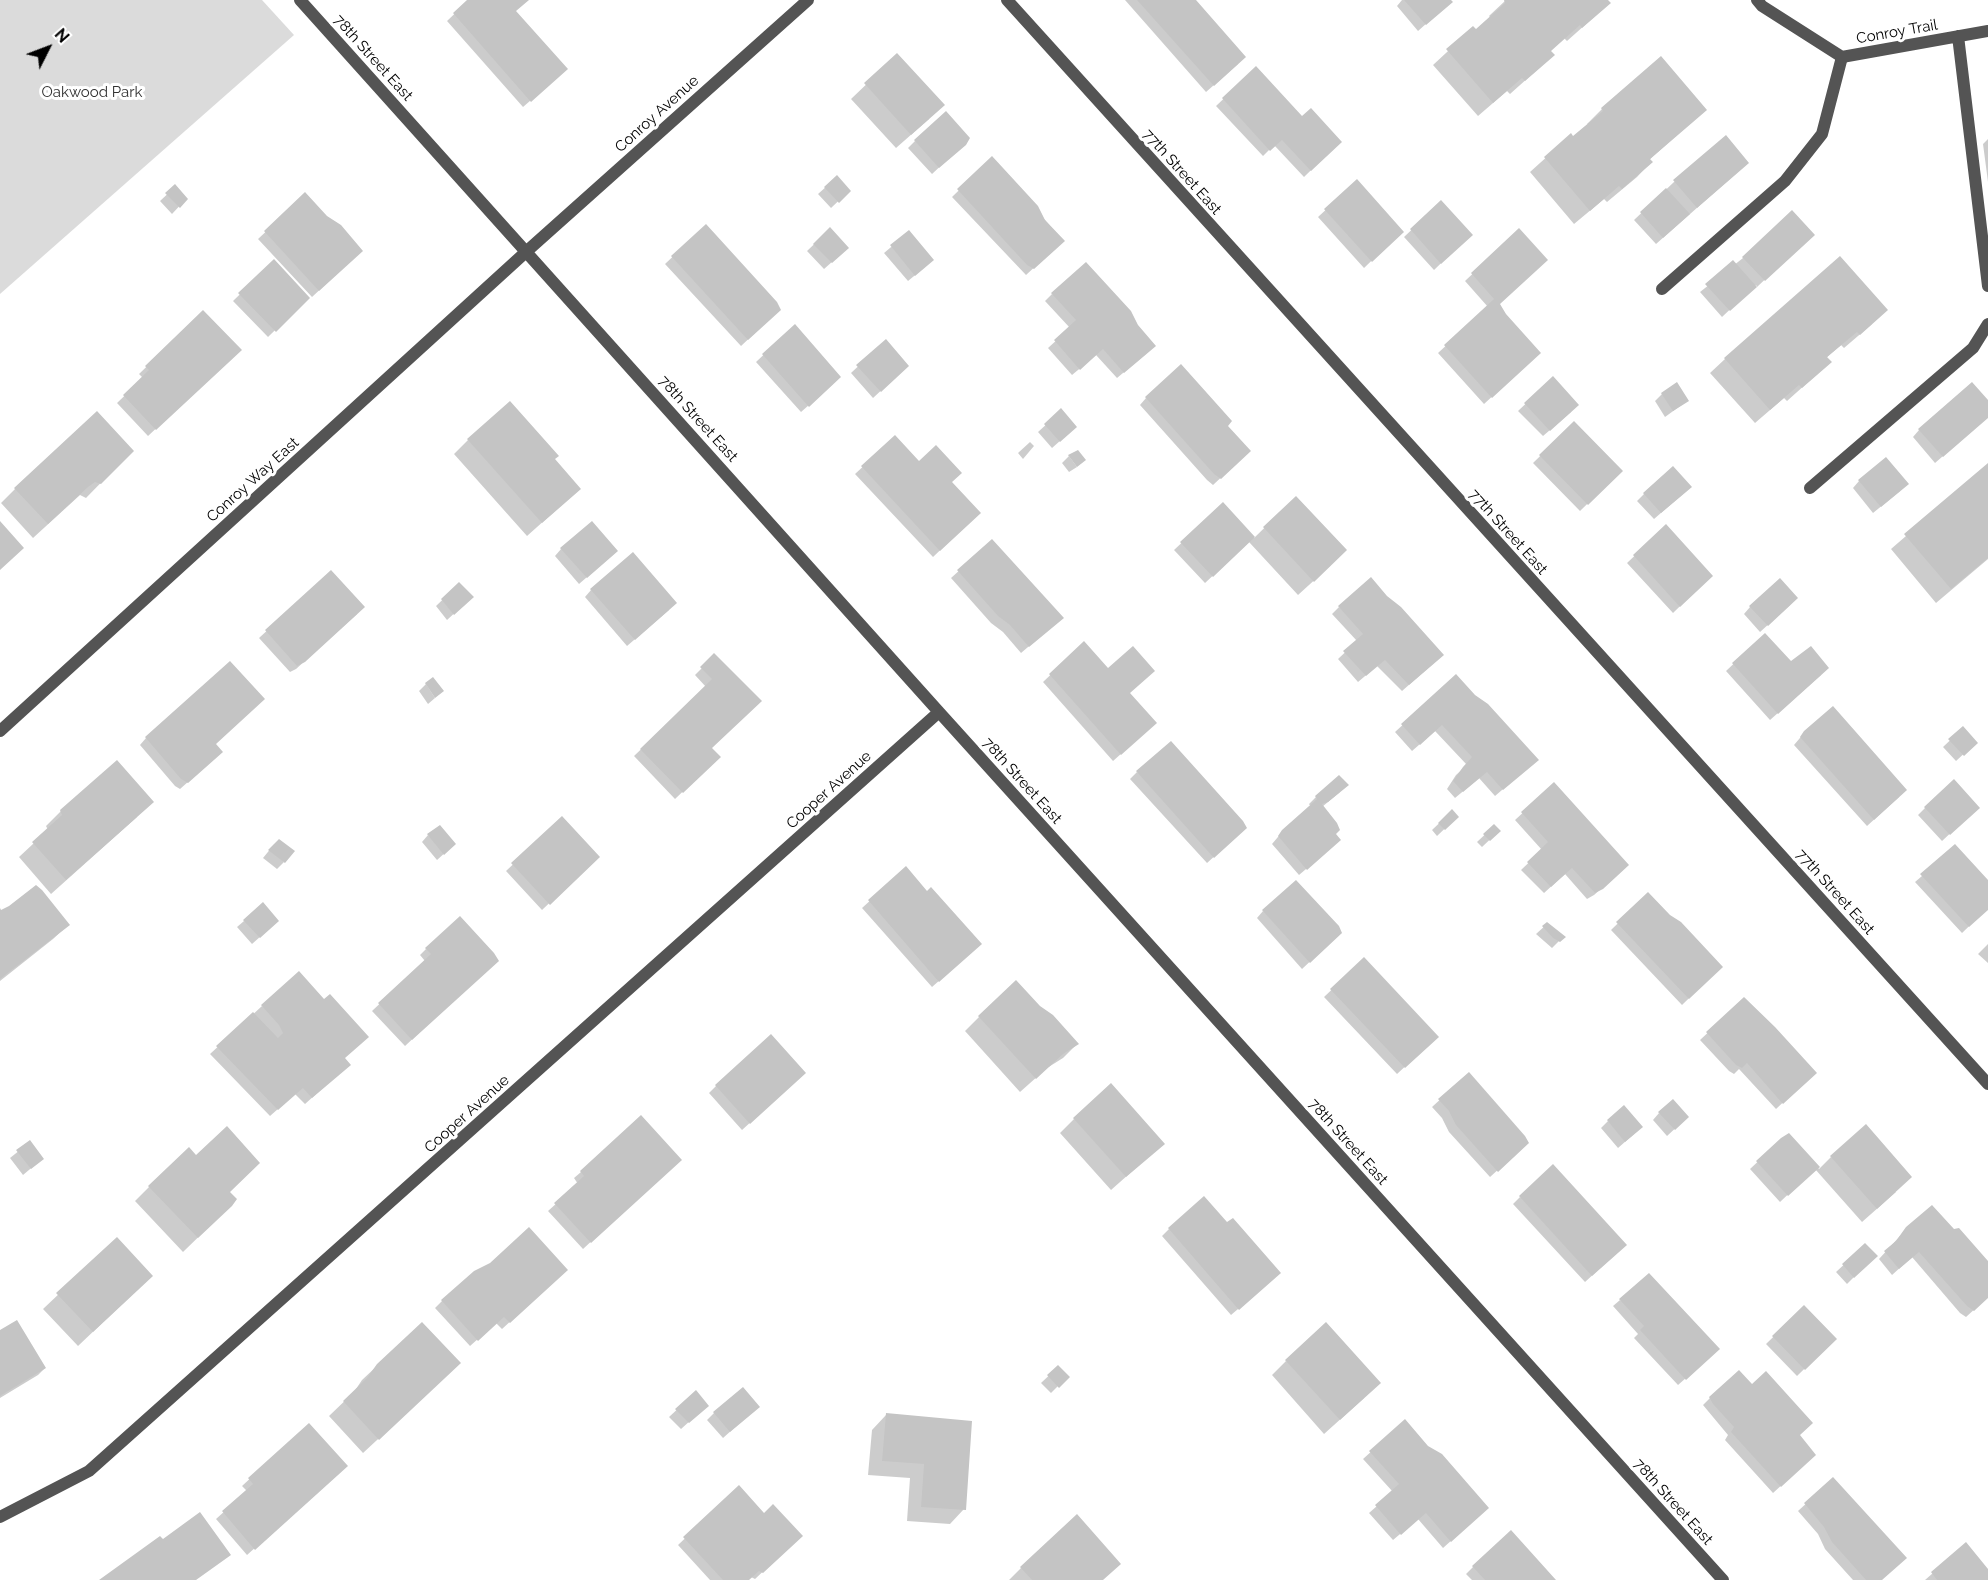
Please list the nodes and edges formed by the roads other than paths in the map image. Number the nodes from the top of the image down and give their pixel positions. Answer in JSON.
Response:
{"nodes":[{"id":1,"x":300,"y":0,"type":"edge"},
{"id":2,"x":808,"y":0,"type":"edge"},
{"id":3,"x":1007,"y":0,"type":"edge"},
{"id":4,"x":1757,"y":0,"type":"edge"},
{"id":5,"x":1988,"y":32,"type":"edge"},
{"id":6,"x":1958,"y":36,"type":"junction"},
{"id":7,"x":1842,"y":57,"type":"junction"},
{"id":8,"x":527,"y":251,"type":"junction"},
{"id":9,"x":1988,"y":286,"type":"edge"},
{"id":10,"x":1662,"y":289,"type":"dead end"},
{"id":11,"x":1988,"y":324,"type":"edge"},
{"id":12,"x":1809,"y":488,"type":"dead end"},
{"id":13,"x":939,"y":712,"type":"junction"},
{"id":14,"x":0,"y":731,"type":"edge"},
{"id":15,"x":1988,"y":1084,"type":"edge"},
{"id":16,"x":0,"y":1517,"type":"edge"},
{"id":17,"x":1723,"y":1580,"type":"edge"}],
"edges":[{"from":1,"to":8,"type":"street","name":"78th Street East"},
{"from":2,"to":8,"type":"street","name":"Conroy Avenue"},
{"from":3,"to":15,"type":"street","name":"77th Street East"},
{"from":4,"to":7,"type":"street","name":"Conroy Trail"},
{"from":5,"to":6,"type":"street","name":"Conroy Trail"},
{"from":6,"to":7,"type":"street","name":"Conroy Trail"},
{"from":6,"to":9,"type":"street"},
{"from":7,"to":10,"type":"street"},
{"from":8,"to":13,"type":"street","name":"78th Street East"},
{"from":8,"to":14,"type":"street","name":"Conroy Way East"},
{"from":11,"to":12,"type":"street"},
{"from":13,"to":16,"type":"street","name":"Cooper Avenue"},
{"from":13,"to":17,"type":"street","name":"78th Street East"}]}
